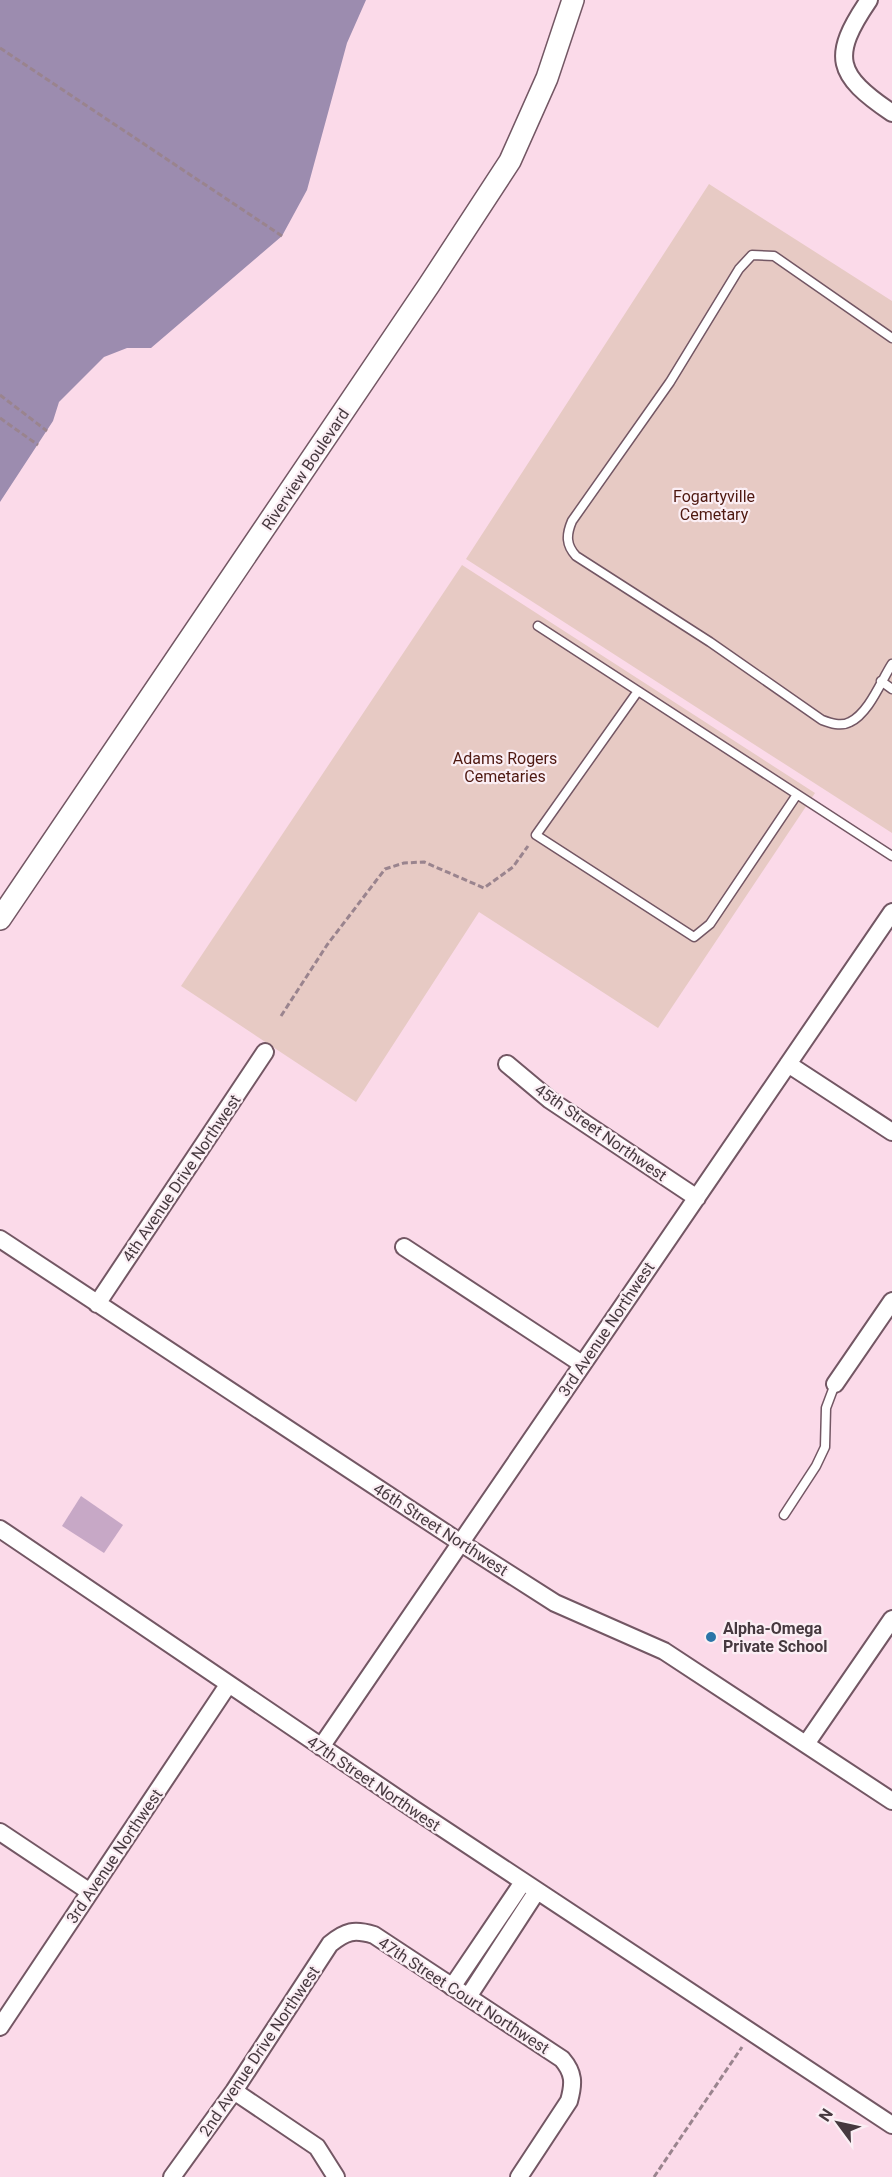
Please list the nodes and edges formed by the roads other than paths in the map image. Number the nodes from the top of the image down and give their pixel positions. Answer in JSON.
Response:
{"nodes":[{"id":1,"x":573,"y":0,"type":"edge"},
{"id":2,"x":869,"y":0,"type":"edge"},
{"id":3,"x":892,"y":113,"type":"edge"},
{"id":4,"x":892,"y":338,"type":"edge"},
{"id":5,"x":538,"y":626,"type":"dead end"},
{"id":6,"x":892,"y":664,"type":"edge"},
{"id":7,"x":881,"y":681,"type":"junction"},
{"id":8,"x":892,"y":689,"type":"edge"},
{"id":9,"x":638,"y":691,"type":"junction"},
{"id":10,"x":796,"y":796,"type":"junction"},
{"id":11,"x":892,"y":856,"type":"edge"},
{"id":12,"x":892,"y":912,"type":"edge"},
{"id":13,"x":0,"y":919,"type":"edge"},
{"id":14,"x":265,"y":1052,"type":"dead end"},
{"id":15,"x":507,"y":1064,"type":"dead end"},
{"id":16,"x":788,"y":1065,"type":"junction"},
{"id":17,"x":892,"y":1132,"type":"edge"},
{"id":18,"x":697,"y":1198,"type":"junction"},
{"id":19,"x":0,"y":1239,"type":"edge"},
{"id":20,"x":404,"y":1247,"type":"dead end"},
{"id":21,"x":892,"y":1301,"type":"edge"},
{"id":22,"x":97,"y":1304,"type":"junction"},
{"id":23,"x":582,"y":1364,"type":"junction"},
{"id":24,"x":835,"y":1384,"type":"joint"},
{"id":25,"x":784,"y":1515,"type":"dead end"},
{"id":26,"x":0,"y":1529,"type":"edge"},
{"id":27,"x":460,"y":1543,"type":"junction"},
{"id":28,"x":892,"y":1619,"type":"edge"},
{"id":29,"x":228,"y":1685,"type":"junction"},
{"id":30,"x":806,"y":1744,"type":"junction"},
{"id":31,"x":321,"y":1747,"type":"junction"},
{"id":32,"x":892,"y":1801,"type":"edge"},
{"id":33,"x":0,"y":1832,"type":"edge"},
{"id":34,"x":530,"y":1887,"type":"junction"},
{"id":35,"x":90,"y":1892,"type":"junction"},
{"id":36,"x":350,"y":1931,"type":"joint"},
{"id":37,"x":452,"y":1987,"type":"junction"},
{"id":38,"x":468,"y":1997,"type":"junction"},
{"id":39,"x":0,"y":2027,"type":"edge"},
{"id":40,"x":234,"y":2091,"type":"junction"},
{"id":41,"x":892,"y":2125,"type":"edge"},
{"id":42,"x":172,"y":2177,"type":"edge"},
{"id":43,"x":336,"y":2177,"type":"edge"},
{"id":44,"x":519,"y":2177,"type":"edge"}],
"edges":[{"from":1,"to":13,"type":"street","name":"Riverview Boulevard"},
{"from":2,"to":3,"type":"street"},
{"from":4,"to":7,"type":"lane"},
{"from":5,"to":9,"type":"lane"},
{"from":6,"to":7,"type":"lane"},
{"from":7,"to":8,"type":"lane"},
{"from":9,"to":10,"type":"lane"},
{"from":9,"to":10,"type":"lane"},
{"from":10,"to":11,"type":"lane"},
{"from":12,"to":16,"type":"street","name":"3rd Avenue Northwest"},
{"from":14,"to":22,"type":"street","name":"4th Avenue Drive Northwest"},
{"from":15,"to":18,"type":"street","name":"45th Street Northwest"},
{"from":16,"to":17,"type":"street"},
{"from":16,"to":18,"type":"street","name":"3rd Avenue Northwest"},
{"from":18,"to":23,"type":"street","name":"3rd Avenue Northwest"},
{"from":19,"to":22,"type":"street","name":"46th Street Northwest"},
{"from":20,"to":23,"type":"street"},
{"from":21,"to":24,"type":"street"},
{"from":22,"to":27,"type":"street","name":"46th Street Northwest"},
{"from":23,"to":27,"type":"street","name":"3rd Avenue Northwest"},
{"from":24,"to":25,"type":"lane"},
{"from":26,"to":29,"type":"street","name":"47th Street Northwest"},
{"from":27,"to":30,"type":"street","name":"46th Street Northwest"},
{"from":27,"to":31,"type":"street","name":"3rd Avenue Northwest"},
{"from":28,"to":30,"type":"street"},
{"from":29,"to":31,"type":"street","name":"47th Street Northwest"},
{"from":29,"to":35,"type":"street","name":"3rd Avenue Northwest"},
{"from":30,"to":32,"type":"street","name":"46th Street Northwest"},
{"from":31,"to":34,"type":"street","name":"47th Street Northwest"},
{"from":33,"to":35,"type":"street"},
{"from":34,"to":37,"type":"street"},
{"from":34,"to":38,"type":"street"},
{"from":34,"to":41,"type":"street","name":"47th Street Northwest"},
{"from":35,"to":39,"type":"street","name":"3rd Avenue Northwest"},
{"from":36,"to":37,"type":"street","name":"47th Street Court Northwest"},
{"from":36,"to":40,"type":"street","name":"2nd Avenue Drive Northwest"},
{"from":37,"to":38,"type":"street","name":"47th Street Court Northwest"},
{"from":38,"to":44,"type":"street","name":"47th Street Court Northwest"},
{"from":40,"to":42,"type":"street","name":"2nd Avenue Drive Northwest"},
{"from":40,"to":43,"type":"street"}]}
